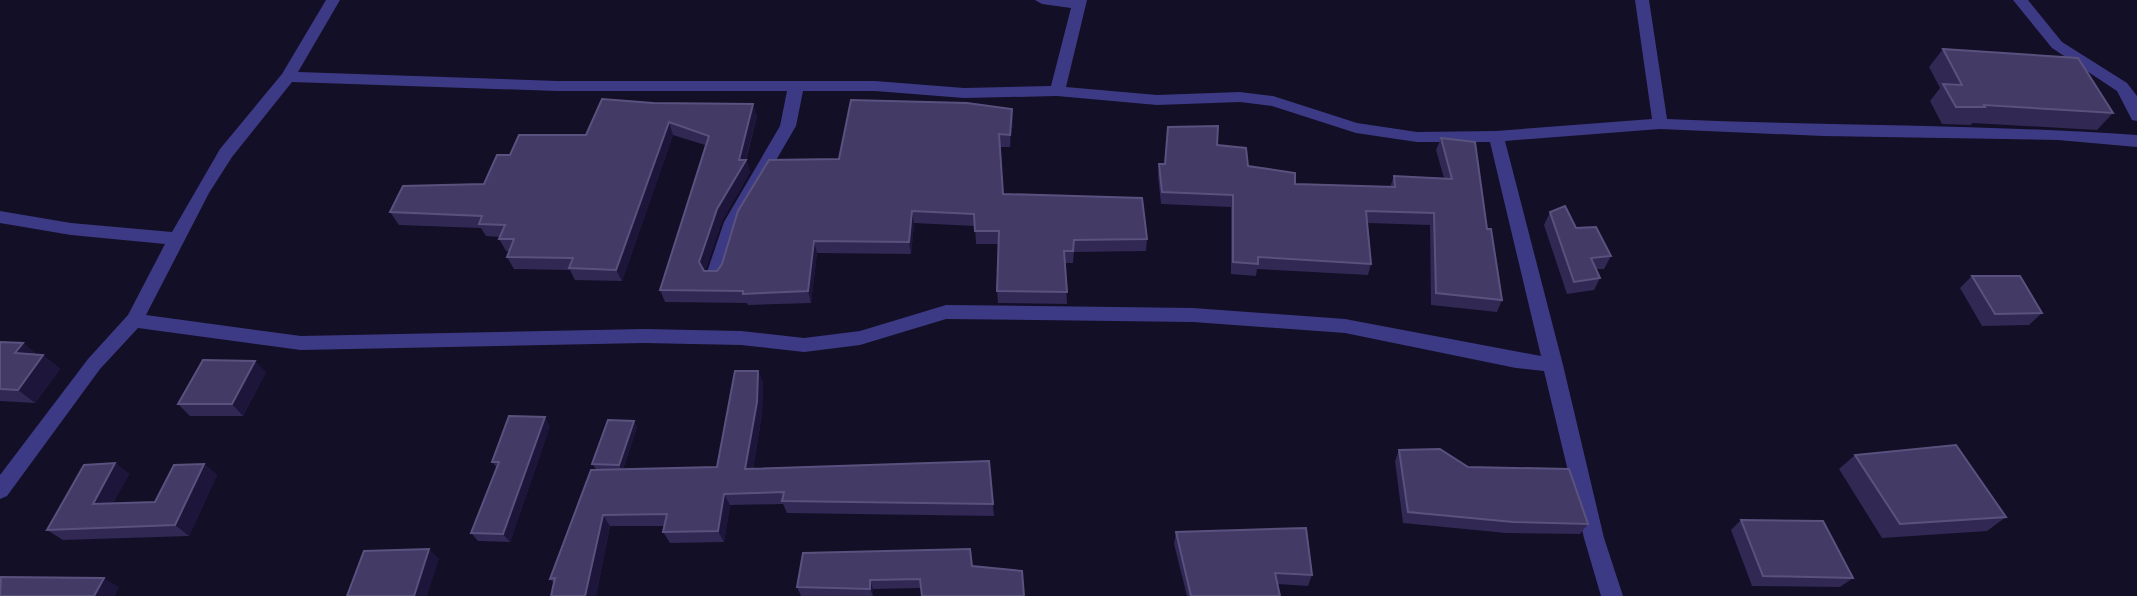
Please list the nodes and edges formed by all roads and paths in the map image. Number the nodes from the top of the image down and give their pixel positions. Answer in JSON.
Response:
{"nodes":[{"id":1,"x":333,"y":0,"type":"edge"},
{"id":2,"x":1042,"y":0,"type":"edge"},
{"id":3,"x":1642,"y":0,"type":"edge"},
{"id":4,"x":2020,"y":0,"type":"edge"},
{"id":5,"x":1080,"y":2,"type":"edge"},
{"id":6,"x":288,"y":77,"type":"junction"},
{"id":7,"x":796,"y":86,"type":"junction"},
{"id":8,"x":1057,"y":91,"type":"junction"},
{"id":9,"x":2137,"y":116,"type":"edge"},
{"id":10,"x":1660,"y":124,"type":"junction"},
{"id":11,"x":1496,"y":136,"type":"junction"},
{"id":12,"x":2137,"y":141,"type":"edge"},
{"id":13,"x":0,"y":217,"type":"edge"},
{"id":14,"x":176,"y":239,"type":"junction"},
{"id":15,"x":715,"y":275,"type":"edge"},
{"id":16,"x":134,"y":320,"type":"junction"},
{"id":17,"x":1554,"y":365,"type":"junction"},
{"id":18,"x":0,"y":490,"type":"edge"},
{"id":19,"x":1612,"y":596,"type":"edge"}],
"edges":[{"from":1,"to":6,"type":"street"},
{"from":2,"to":5,"type":"street"},
{"from":3,"to":10,"type":"street"},
{"from":4,"to":9,"type":"street"},
{"from":5,"to":8,"type":"street"},
{"from":6,"to":7,"type":"street"},
{"from":6,"to":14,"type":"street"},
{"from":7,"to":8,"type":"street"},
{"from":7,"to":15,"type":"street"},
{"from":8,"to":11,"type":"street"},
{"from":10,"to":11,"type":"street"},
{"from":10,"to":12,"type":"street"},
{"from":11,"to":17,"type":"street"},
{"from":13,"to":14,"type":"street"},
{"from":14,"to":16,"type":"street"},
{"from":16,"to":17,"type":"street"},
{"from":16,"to":18,"type":"street"},
{"from":17,"to":19,"type":"street"}]}
